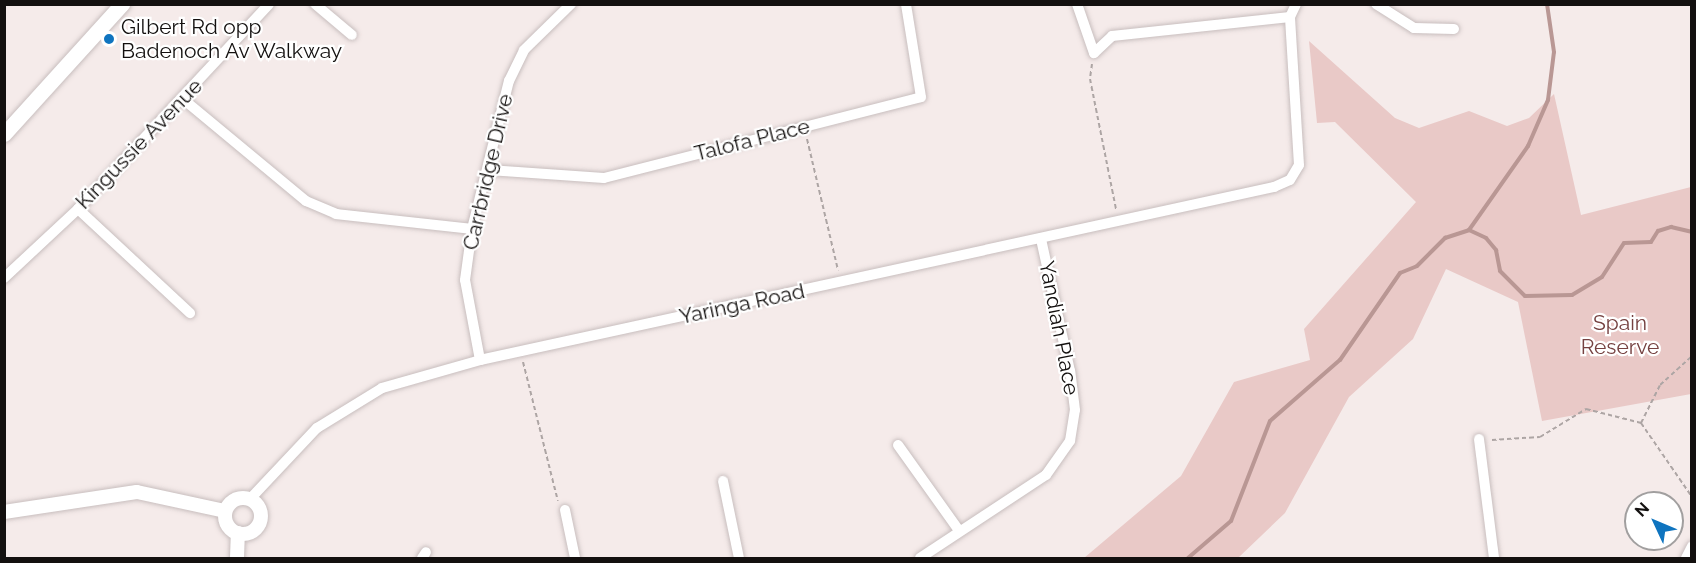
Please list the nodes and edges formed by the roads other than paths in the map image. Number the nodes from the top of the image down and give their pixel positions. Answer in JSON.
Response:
{"nodes":[{"id":1,"x":122,"y":4,"type":"edge"},
{"id":2,"x":269,"y":4,"type":"edge"},
{"id":3,"x":315,"y":4,"type":"edge"},
{"id":4,"x":571,"y":4,"type":"edge"},
{"id":5,"x":906,"y":4,"type":"edge"},
{"id":6,"x":1077,"y":4,"type":"edge"},
{"id":7,"x":1296,"y":4,"type":"edge"},
{"id":8,"x":1376,"y":4,"type":"edge"},
{"id":9,"x":1290,"y":17,"type":"junction"},
{"id":10,"x":1454,"y":29,"type":"dead end"},
{"id":11,"x":352,"y":35,"type":"dead end"},
{"id":12,"x":183,"y":99,"type":"junction"},
{"id":13,"x":4,"y":134,"type":"edge"},
{"id":14,"x":489,"y":170,"type":"junction"},
{"id":15,"x":78,"y":209,"type":"junction"},
{"id":16,"x":472,"y":229,"type":"junction"},
{"id":17,"x":1041,"y":239,"type":"junction"},
{"id":18,"x":4,"y":278,"type":"edge"},
{"id":19,"x":190,"y":313,"type":"dead end"},
{"id":20,"x":480,"y":360,"type":"junction"},
{"id":21,"x":1479,"y":439,"type":"road end"},
{"id":22,"x":898,"y":445,"type":"dead end"},
{"id":23,"x":723,"y":482,"type":"dead end"},
{"id":24,"x":250,"y":499,"type":"junction"},
{"id":25,"x":565,"y":510,"type":"road end"},
{"id":26,"x":225,"y":511,"type":"junction"},
{"id":27,"x":4,"y":512,"type":"edge"},
{"id":28,"x":958,"y":529,"type":"junction"},
{"id":29,"x":238,"y":533,"type":"junction"},
{"id":30,"x":1692,"y":546,"type":"edge"},
{"id":31,"x":237,"y":558,"type":"edge"},
{"id":32,"x":575,"y":558,"type":"edge"},
{"id":33,"x":739,"y":558,"type":"edge"},
{"id":34,"x":920,"y":558,"type":"edge"},
{"id":35,"x":1494,"y":558,"type":"edge"},
{"id":36,"x":1686,"y":558,"type":"edge"}],
"edges":[{"from":1,"to":13,"type":"main road"},
{"from":2,"to":12,"type":"street","name":"Kingussie Avenue"},
{"from":3,"to":11,"type":"street"},
{"from":4,"to":14,"type":"street","name":"Carrbridge Drive"},
{"from":5,"to":14,"type":"street","name":"Talofa Place"},
{"from":6,"to":9,"type":"street"},
{"from":7,"to":9,"type":"street"},
{"from":8,"to":10,"type":"street"},
{"from":9,"to":17,"type":"street","name":"Yaringa Road"},
{"from":12,"to":15,"type":"street","name":"Kingussie Avenue"},
{"from":12,"to":16,"type":"street"},
{"from":14,"to":16,"type":"street","name":"Carrbridge Drive"},
{"from":15,"to":18,"type":"street","name":"Kingussie Avenue"},
{"from":15,"to":19,"type":"street"},
{"from":16,"to":20,"type":"street","name":"Carrbridge Drive"},
{"from":17,"to":20,"type":"street","name":"Yaringa Road"},
{"from":17,"to":28,"type":"street","name":"Yandiah Place"},
{"from":20,"to":24,"type":"street","name":"Yaringa Road"},
{"from":21,"to":35,"type":"street"},
{"from":22,"to":28,"type":"street"},
{"from":23,"to":33,"type":"street"},
{"from":24,"to":26,"type":"street"},
{"from":24,"to":29,"type":"street"},
{"from":25,"to":32,"type":"street"},
{"from":26,"to":27,"type":"street"},
{"from":26,"to":29,"type":"street"},
{"from":28,"to":34,"type":"street","name":"Yandiah Place"},
{"from":29,"to":31,"type":"street"},
{"from":30,"to":36,"type":"street"}]}
